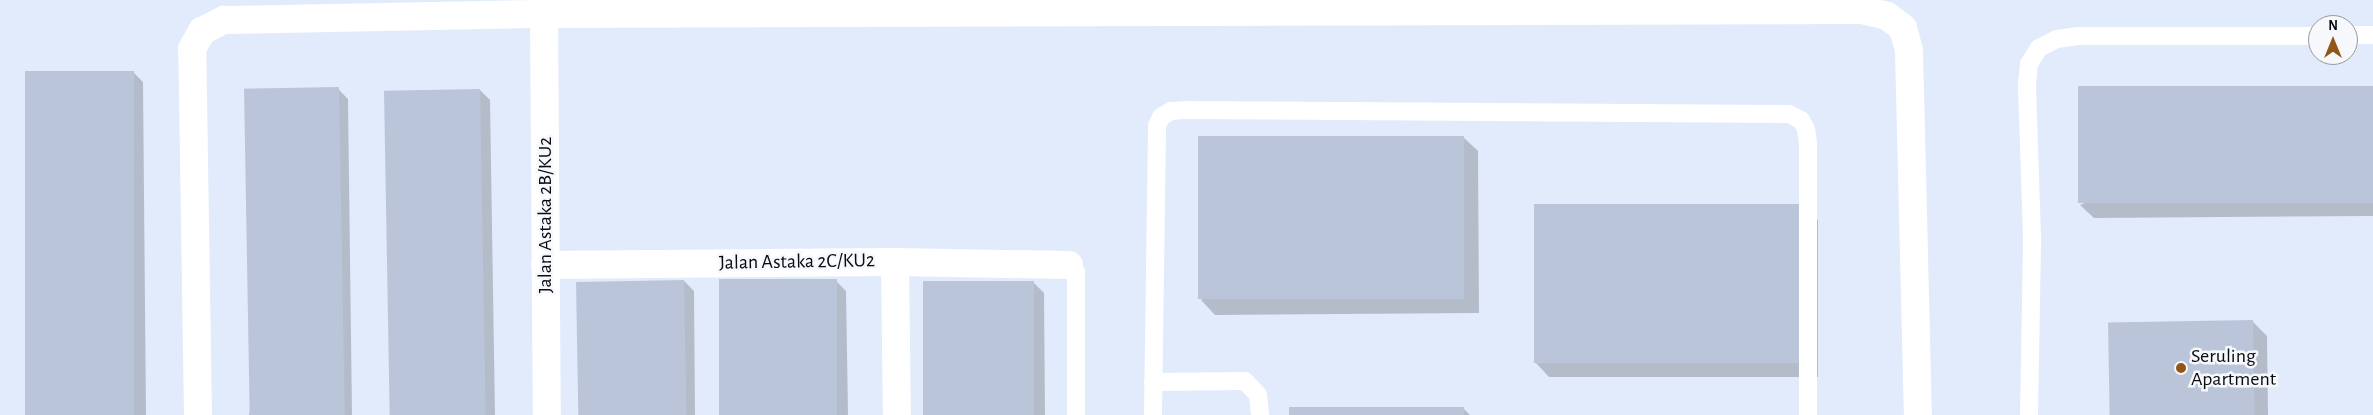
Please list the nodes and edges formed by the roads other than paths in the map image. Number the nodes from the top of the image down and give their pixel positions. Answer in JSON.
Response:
{"nodes":[{"id":1,"x":544,"y":14,"type":"junction"},
{"id":2,"x":2373,"y":35,"type":"edge"},
{"id":3,"x":2308,"y":36,"type":"edge"},
{"id":4,"x":2358,"y":36,"type":"edge"},
{"id":5,"x":895,"y":262,"type":"junction"},
{"id":6,"x":545,"y":265,"type":"junction"},
{"id":7,"x":1069,"y":265,"type":"joint"},
{"id":8,"x":1153,"y":382,"type":"junction"},
{"id":9,"x":198,"y":415,"type":"edge"},
{"id":10,"x":547,"y":415,"type":"edge"},
{"id":11,"x":897,"y":415,"type":"edge"},
{"id":12,"x":1076,"y":415,"type":"edge"},
{"id":13,"x":1153,"y":415,"type":"edge"},
{"id":14,"x":1260,"y":415,"type":"edge"},
{"id":15,"x":1808,"y":415,"type":"edge"},
{"id":16,"x":1918,"y":415,"type":"edge"},
{"id":17,"x":2029,"y":415,"type":"edge"}],
"edges":[{"from":1,"to":6,"type":"street","name":"Jalan Astaka 2B/KU2"},
{"from":1,"to":9,"type":"street"},
{"from":1,"to":16,"type":"street"},
{"from":2,"to":4,"type":"lane"},
{"from":3,"to":17,"type":"lane"},
{"from":5,"to":6,"type":"street","name":"Jalan Astaka 2C/KU2"},
{"from":5,"to":7,"type":"street"},
{"from":5,"to":11,"type":"street","name":"Jalan Astaka 2C/KU2"},
{"from":6,"to":10,"type":"street","name":"Jalan Astaka 2B/KU2"},
{"from":7,"to":12,"type":"lane"},
{"from":8,"to":13,"type":"lane"},
{"from":8,"to":14,"type":"lane"},
{"from":8,"to":15,"type":"lane"}]}
